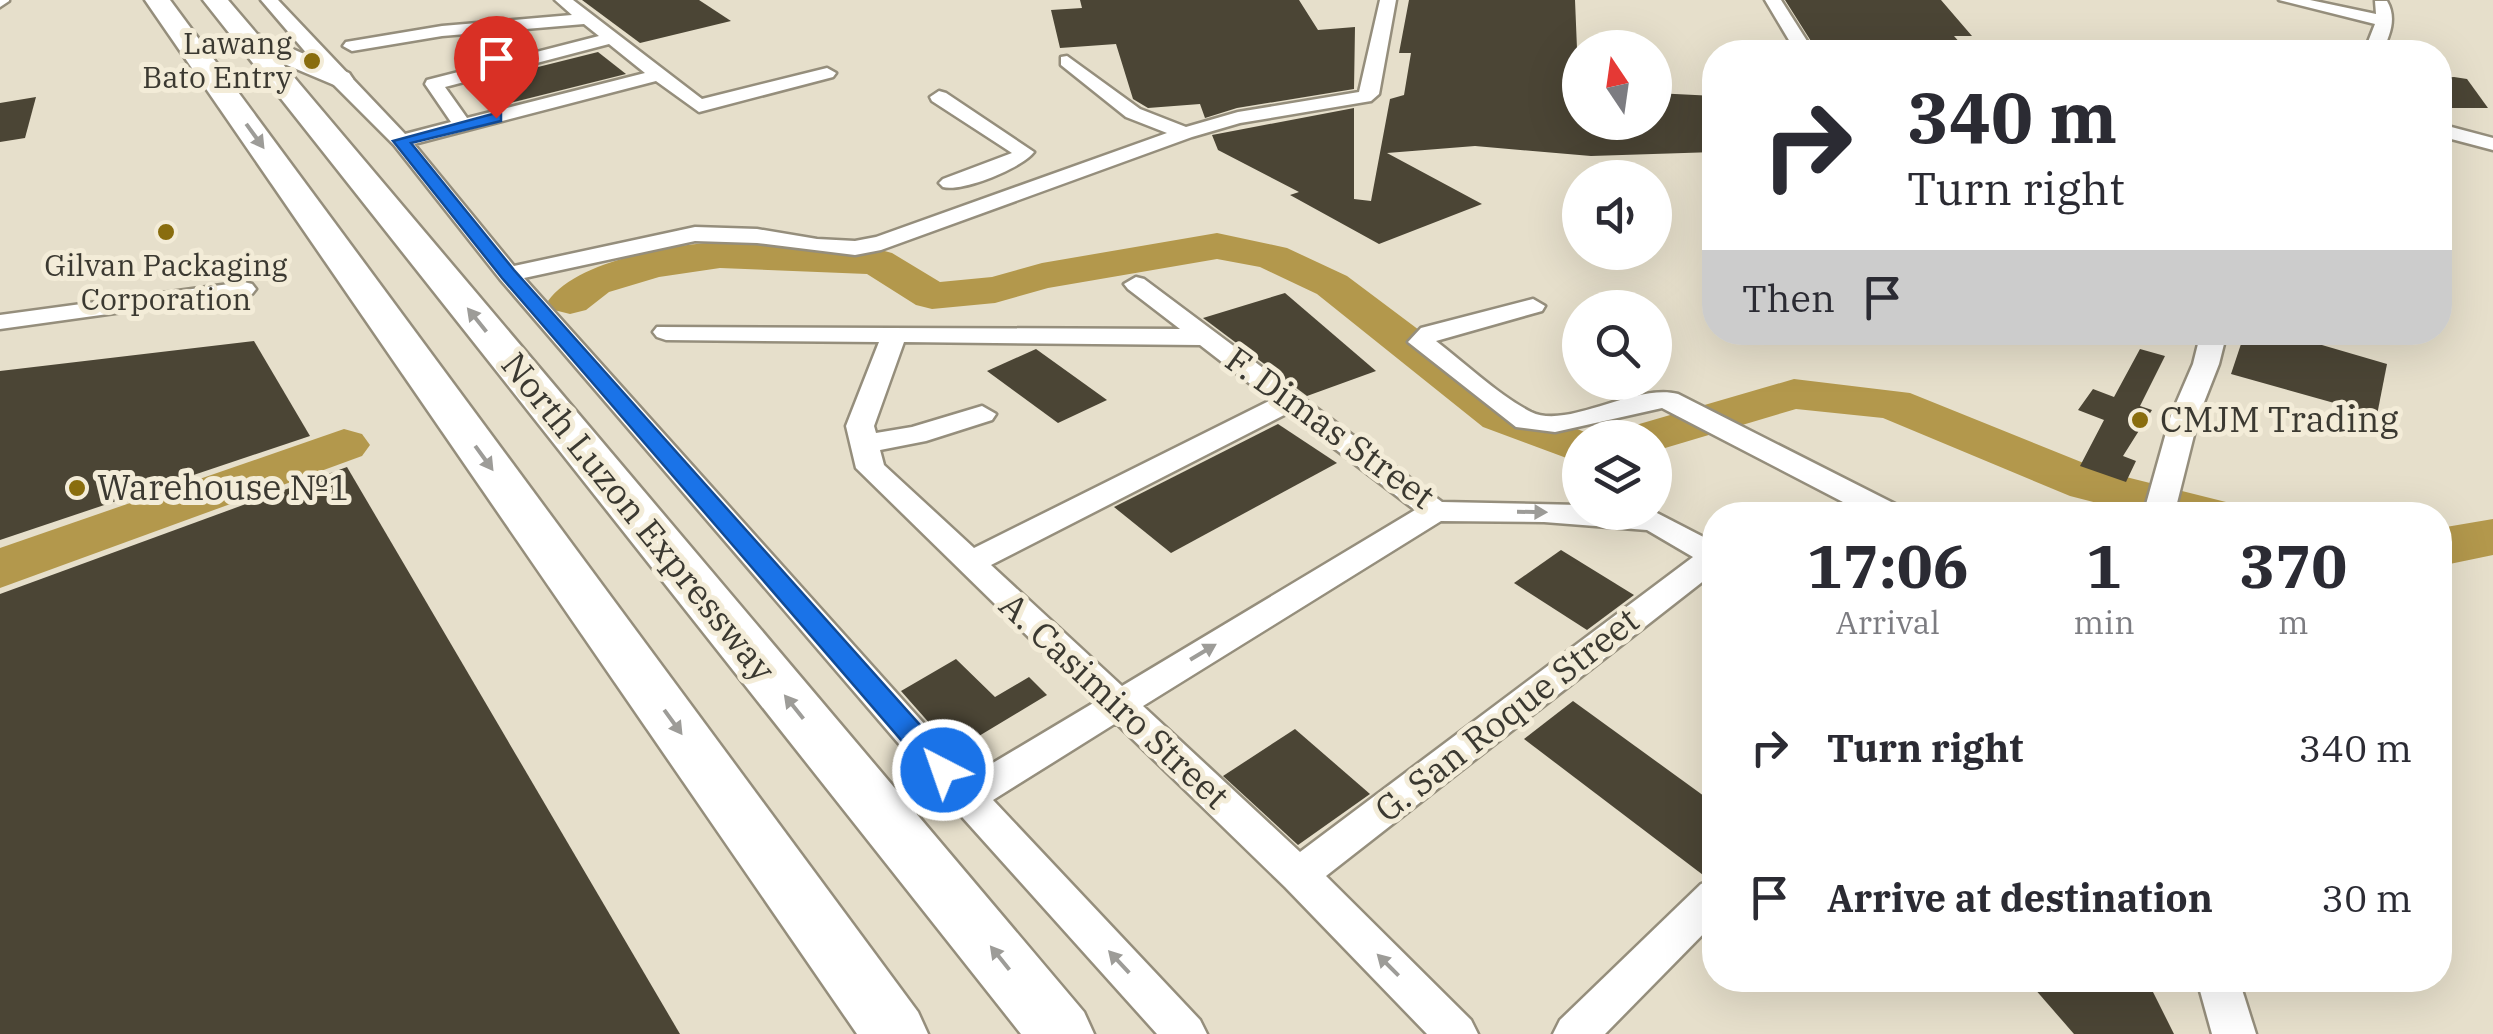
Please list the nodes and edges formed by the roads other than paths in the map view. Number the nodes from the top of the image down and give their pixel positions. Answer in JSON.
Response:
{"nodes":[{"id":1,"x":157,"y":0,"type":"edge"},
{"id":2,"x":215,"y":0,"type":"edge"},
{"id":3,"x":269,"y":0,"type":"edge"},
{"id":4,"x":563,"y":0,"type":"edge"},
{"id":5,"x":1388,"y":0,"type":"edge"},
{"id":6,"x":1773,"y":0,"type":"edge"},
{"id":7,"x":2287,"y":0,"type":"edge"},
{"id":8,"x":2380,"y":0,"type":"edge"},
{"id":9,"x":586,"y":19,"type":"junction"},
{"id":10,"x":2383,"y":22,"type":"junction"},
{"id":11,"x":244,"y":36,"type":"junction"},
{"id":12,"x":609,"y":38,"type":"junction"},
{"id":13,"x":1798,"y":40,"type":"edge"},
{"id":14,"x":2377,"y":40,"type":"edge"},
{"id":15,"x":352,"y":46,"type":"dead end"},
{"id":16,"x":1066,"y":62,"type":"dead end"},
{"id":17,"x":827,"y":73,"type":"dead end"},
{"id":18,"x":659,"y":75,"type":"junction"},
{"id":19,"x":339,"y":80,"type":"junction"},
{"id":20,"x":939,"y":97,"type":"dead end"},
{"id":21,"x":463,"y":126,"type":"junction"},
{"id":22,"x":1185,"y":133,"type":"junction"},
{"id":23,"x":2452,"y":133,"type":"edge"},
{"id":24,"x":401,"y":141,"type":"junction"},
{"id":25,"x":2493,"y":144,"type":"edge"},
{"id":26,"x":950,"y":183,"type":"junction"},
{"id":27,"x":924,"y":192,"type":"dead end"},
{"id":28,"x":981,"y":208,"type":"junction"},
{"id":29,"x":508,"y":274,"type":"junction"},
{"id":30,"x":1136,"y":284,"type":"dead end"},
{"id":31,"x":244,"y":289,"type":"dead end"},
{"id":32,"x":1534,"y":306,"type":"dead end"},
{"id":33,"x":0,"y":322,"type":"edge"},
{"id":34,"x":666,"y":332,"type":"dead end"},
{"id":35,"x":894,"y":334,"type":"junction"},
{"id":36,"x":1204,"y":337,"type":"junction"},
{"id":37,"x":2213,"y":345,"type":"edge"},
{"id":38,"x":1288,"y":402,"type":"junction"},
{"id":39,"x":982,"y":414,"type":"dead end"},
{"id":40,"x":863,"y":444,"type":"junction"},
{"id":41,"x":1867,"y":502,"type":"edge"},
{"id":42,"x":2163,"y":502,"type":"edge"},
{"id":43,"x":1434,"y":511,"type":"junction"},
{"id":44,"x":1702,"y":549,"type":"edge"},
{"id":45,"x":968,"y":564,"type":"junction"},
{"id":46,"x":1702,"y":566,"type":"edge"},
{"id":47,"x":1120,"y":703,"type":"junction"},
{"id":48,"x":966,"y":797,"type":"junction"},
{"id":49,"x":1299,"y":875,"type":"junction"},
{"id":50,"x":1702,"y":909,"type":"edge"},
{"id":51,"x":2222,"y":992,"type":"edge"},
{"id":52,"x":895,"y":1034,"type":"edge"},
{"id":53,"x":1061,"y":1034,"type":"edge"},
{"id":54,"x":1185,"y":1034,"type":"edge"},
{"id":55,"x":1456,"y":1034,"type":"edge"},
{"id":56,"x":1575,"y":1034,"type":"edge"},
{"id":57,"x":2234,"y":1034,"type":"edge"}],
"edges":[{"from":1,"to":52,"type":"highway","one_way":true},
{"from":2,"to":11,"type":"highway","name":"North Luzon Expressway"},
{"from":3,"to":19,"type":"street"},
{"from":4,"to":9,"type":"street"},
{"from":5,"to":22,"type":"street"},
{"from":6,"to":13,"type":"street"},
{"from":7,"to":10,"type":"street"},
{"from":8,"to":10,"type":"street"},
{"from":9,"to":12,"type":"street"},
{"from":9,"to":15,"type":"street"},
{"from":10,"to":14,"type":"street"},
{"from":11,"to":19,"type":"highway"},
{"from":53,"to":11,"type":"highway","name":"North Luzon Expressway","one_way":true},
{"from":12,"to":18,"type":"street"},
{"from":12,"to":21,"type":"street"},
{"from":16,"to":22,"type":"street"},
{"from":17,"to":18,"type":"street"},
{"from":18,"to":21,"type":"street"},
{"from":19,"to":24,"type":"street"},
{"from":20,"to":26,"type":"street"},
{"from":21,"to":24,"type":"street"},
{"from":22,"to":28,"type":"street"},
{"from":23,"to":25,"type":"street"},
{"from":24,"to":29,"type":"street"},
{"from":26,"to":27,"type":"street"},
{"from":26,"to":28,"type":"street"},
{"from":28,"to":29,"type":"street"},
{"from":29,"to":48,"type":"street"},
{"from":30,"to":36,"type":"street","name":"F. Dimas Street"},
{"from":31,"to":33,"type":"street"},
{"from":32,"to":41,"type":"street"},
{"from":34,"to":35,"type":"street"},
{"from":35,"to":36,"type":"street"},
{"from":35,"to":40,"type":"street"},
{"from":36,"to":38,"type":"street","name":"F. Dimas Street"},
{"from":37,"to":42,"type":"street"},
{"from":38,"to":43,"type":"street","name":"F. Dimas Street"},
{"from":38,"to":45,"type":"street"},
{"from":39,"to":40,"type":"street"},
{"from":40,"to":45,"type":"street","name":"A. Casimiro Street"},
{"from":43,"to":44,"type":"street","name":"F. Dimas Street","one_way":true},
{"from":47,"to":43,"type":"street","one_way":true},
{"from":45,"to":47,"type":"street","name":"A. Casimiro Street"},
{"from":46,"to":49,"type":"street","name":"G. San Roque Street"},
{"from":47,"to":48,"type":"street"},
{"from":47,"to":49,"type":"street","name":"A. Casimiro Street"},
{"from":54,"to":48,"type":"street","one_way":true},
{"from":55,"to":49,"type":"street","name":"A. Casimiro Street","one_way":true},
{"from":50,"to":56,"type":"street"},
{"from":51,"to":57,"type":"street"}]}
